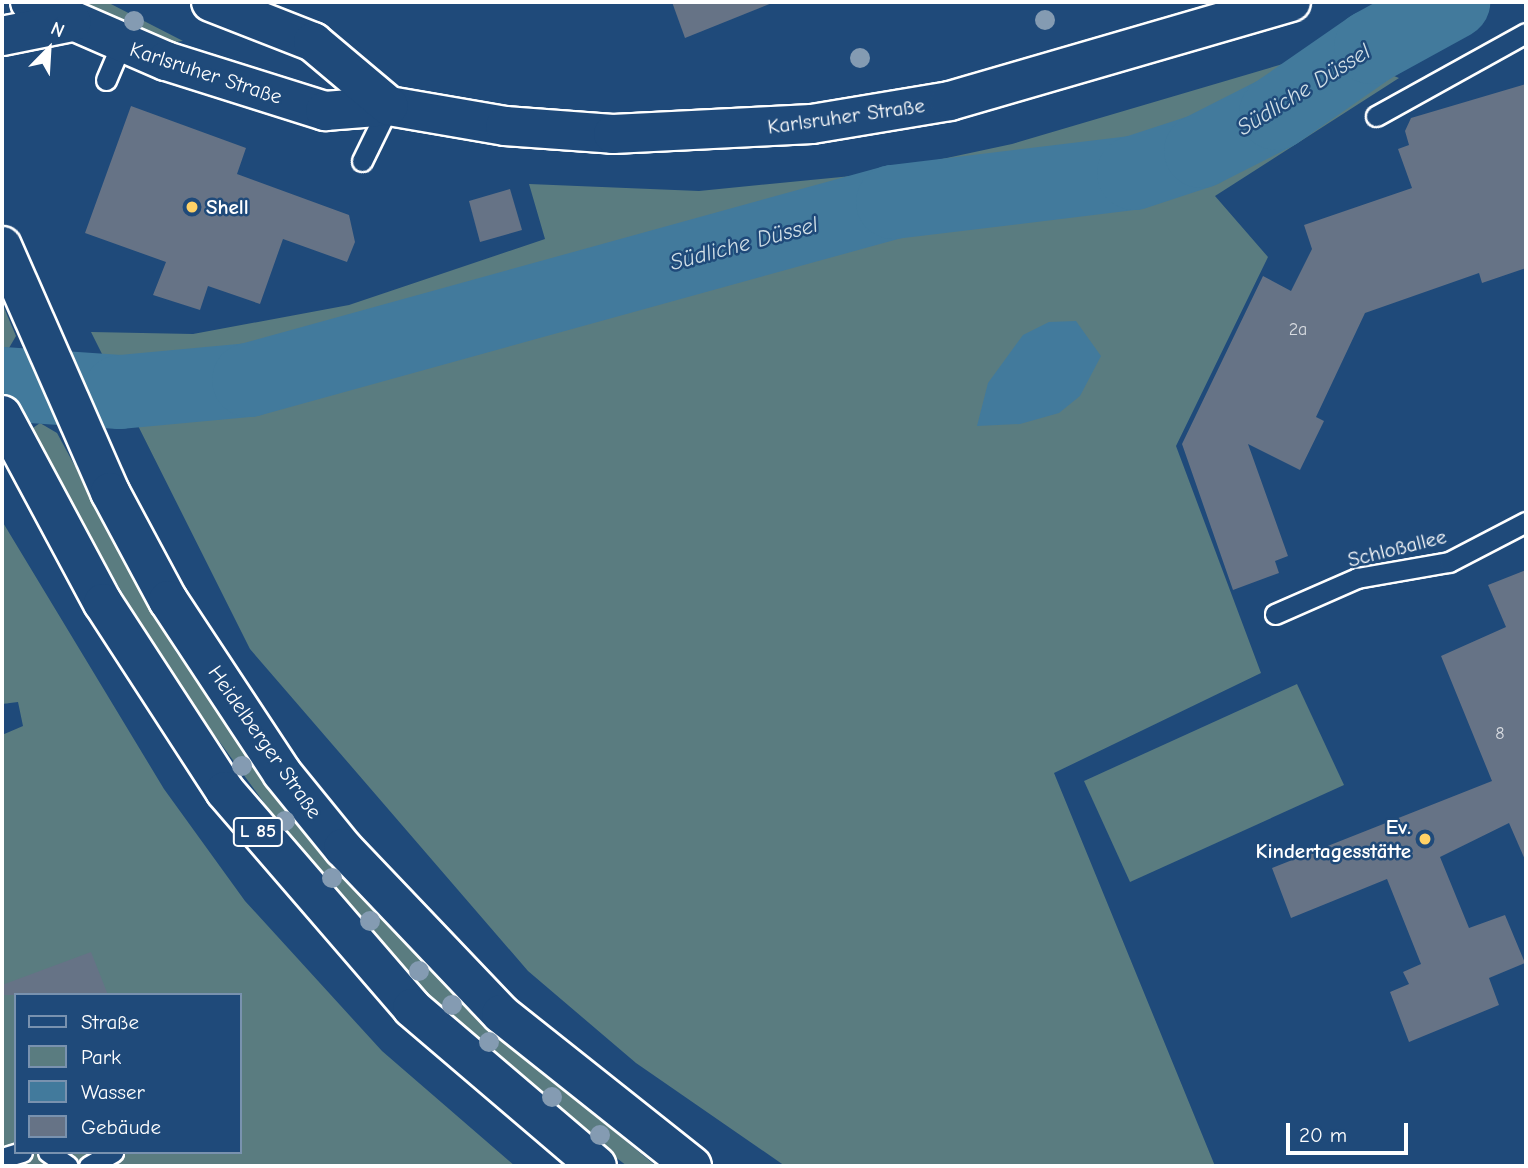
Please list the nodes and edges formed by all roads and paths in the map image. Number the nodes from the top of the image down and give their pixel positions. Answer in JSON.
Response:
{"nodes":[{"id":1,"x":30,"y":2,"type":"edge"},
{"id":2,"x":211,"y":2,"type":"edge"},
{"id":3,"x":1291,"y":2,"type":"edge"},
{"id":4,"x":72,"y":22,"type":"junction"},
{"id":5,"x":1526,"y":33,"type":"edge"},
{"id":6,"x":2,"y":36,"type":"edge"},
{"id":7,"x":121,"y":44,"type":"junction"},
{"id":8,"x":106,"y":80,"type":"dead end"},
{"id":9,"x":389,"y":106,"type":"junction"},
{"id":10,"x":1376,"y":116,"type":"dead end"},
{"id":11,"x":362,"y":161,"type":"dead end"},
{"id":12,"x":2,"y":246,"type":"edge"},
{"id":13,"x":4,"y":421,"type":"edge"},
{"id":14,"x":1526,"y":522,"type":"edge"},
{"id":15,"x":1275,"y":614,"type":"dead end"},
{"id":16,"x":51,"y":1154,"type":"edge"},
{"id":17,"x":110,"y":1154,"type":"edge"},
{"id":18,"x":68,"y":1166,"type":"edge"},
{"id":19,"x":89,"y":1166,"type":"edge"},
{"id":20,"x":597,"y":1166,"type":"edge"},
{"id":21,"x":692,"y":1166,"type":"edge"}],
"edges":[{"from":1,"to":4,"type":"main road","name":"Karlsruher Straße"},
{"from":2,"to":9,"type":"main road"},
{"from":3,"to":9,"type":"main road","name":"Karlsruher Straße"},
{"from":4,"to":6,"type":"main road"},
{"from":4,"to":7,"type":"main road","name":"Karlsruher Straße"},
{"from":5,"to":10,"type":"lane"},
{"from":7,"to":8,"type":"lane"},
{"from":7,"to":9,"type":"main road","name":"Karlsruher Straße"},
{"from":9,"to":11,"type":"lane"},
{"from":12,"to":21,"type":"main road","name":"Heidelberger Straße","number":"L 85"},
{"from":13,"to":20,"type":"main road","number":"L 85"},
{"from":14,"to":15,"type":"lane","name":"Schloßallee"},
{"from":16,"to":18,"type":"lane"},
{"from":17,"to":19,"type":"lane"}]}
